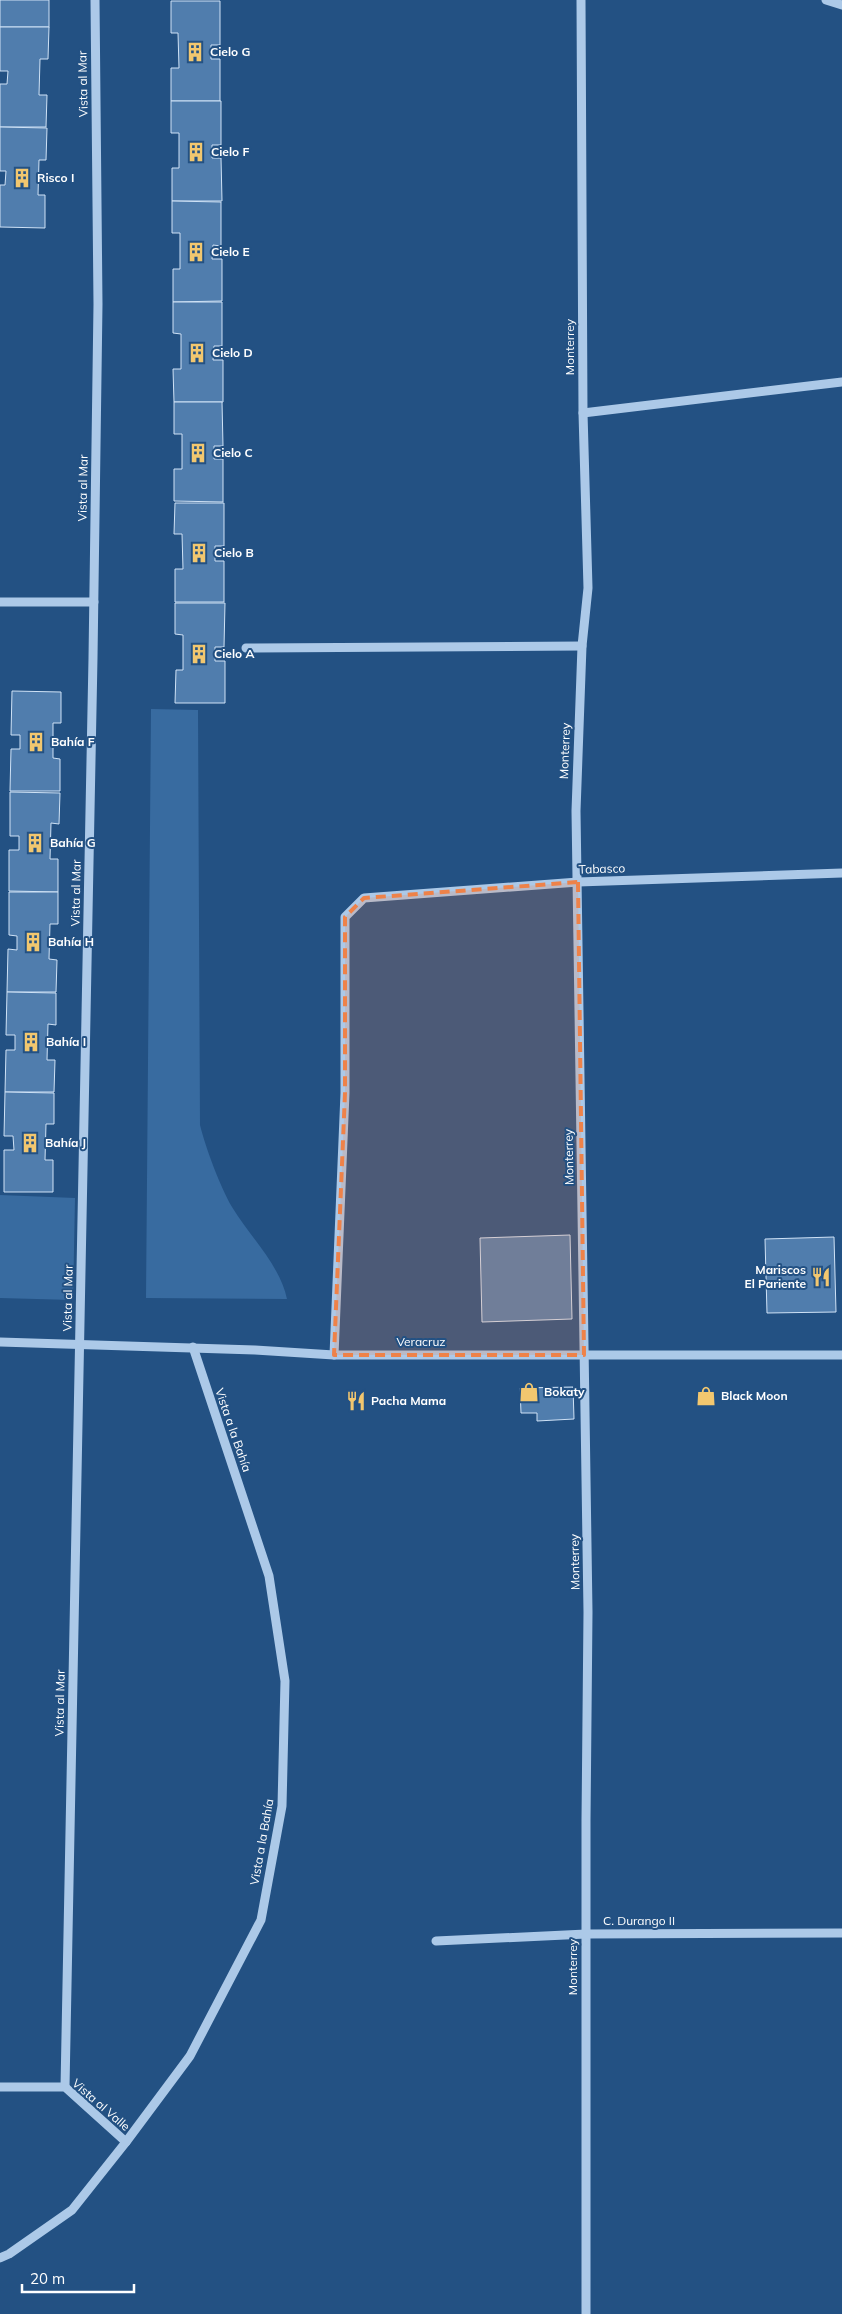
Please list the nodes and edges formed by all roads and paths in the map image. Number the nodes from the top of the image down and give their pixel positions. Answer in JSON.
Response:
{"nodes":[{"id":1,"x":95,"y":0,"type":"edge"},
{"id":2,"x":581,"y":0,"type":"edge"},
{"id":3,"x":826,"y":0,"type":"edge"},
{"id":4,"x":842,"y":4,"type":"edge"},
{"id":5,"x":842,"y":382,"type":"edge"},
{"id":6,"x":583,"y":413,"type":"junction"},
{"id":7,"x":0,"y":602,"type":"edge"},
{"id":8,"x":94,"y":602,"type":"junction"},
{"id":9,"x":582,"y":646,"type":"junction"},
{"id":10,"x":246,"y":648,"type":"dead end"},
{"id":11,"x":842,"y":873,"type":"edge"},
{"id":12,"x":578,"y":882,"type":"junction"},
{"id":13,"x":0,"y":1342,"type":"edge"},
{"id":14,"x":79,"y":1344,"type":"junction"},
{"id":15,"x":192,"y":1347,"type":"junction"},
{"id":16,"x":842,"y":1354,"type":"edge"},
{"id":17,"x":334,"y":1355,"type":"junction"},
{"id":18,"x":584,"y":1355,"type":"junction"},
{"id":19,"x":842,"y":1933,"type":"edge"},
{"id":20,"x":586,"y":1934,"type":"junction"},
{"id":21,"x":436,"y":1941,"type":"dead end"},
{"id":22,"x":0,"y":2087,"type":"edge"},
{"id":23,"x":65,"y":2087,"type":"junction"},
{"id":24,"x":126,"y":2142,"type":"junction"},
{"id":25,"x":0,"y":2258,"type":"edge"},
{"id":26,"x":586,"y":2314,"type":"edge"}],
"edges":[{"from":1,"to":8,"type":"street","name":"Vista al Mar"},
{"from":2,"to":6,"type":"street","name":"Monterrey"},
{"from":3,"to":4,"type":"street"},
{"from":5,"to":6,"type":"street"},
{"from":6,"to":9,"type":"street","name":"Monterrey"},
{"from":7,"to":8,"type":"street"},
{"from":8,"to":14,"type":"street","name":"Vista al Mar"},
{"from":9,"to":10,"type":"street"},
{"from":9,"to":12,"type":"street","name":"Monterrey"},
{"from":11,"to":12,"type":"street","name":"Tabasco"},
{"from":12,"to":17,"type":"street","name":"Tabasco"},
{"from":12,"to":18,"type":"street","name":"Monterrey"},
{"from":13,"to":14,"type":"street","name":"Veracruz"},
{"from":14,"to":15,"type":"street","name":"Veracruz"},
{"from":14,"to":23,"type":"street","name":"Vista al Mar"},
{"from":15,"to":17,"type":"street","name":"Veracruz"},
{"from":15,"to":24,"type":"street","name":"Vista a la Bahía"},
{"from":16,"to":18,"type":"street","name":"Veracruz"},
{"from":17,"to":18,"type":"street","name":"Veracruz"},
{"from":18,"to":20,"type":"street","name":"Monterrey"},
{"from":19,"to":20,"type":"street","name":"C. Durango II"},
{"from":20,"to":21,"type":"street","name":"C. Durango II"},
{"from":20,"to":26,"type":"street","name":"Monterrey"},
{"from":22,"to":23,"type":"street","name":"Vista al Valle"},
{"from":23,"to":24,"type":"street","name":"Vista al Valle"},
{"from":24,"to":25,"type":"street","name":"Vista a la Bahía"}]}
